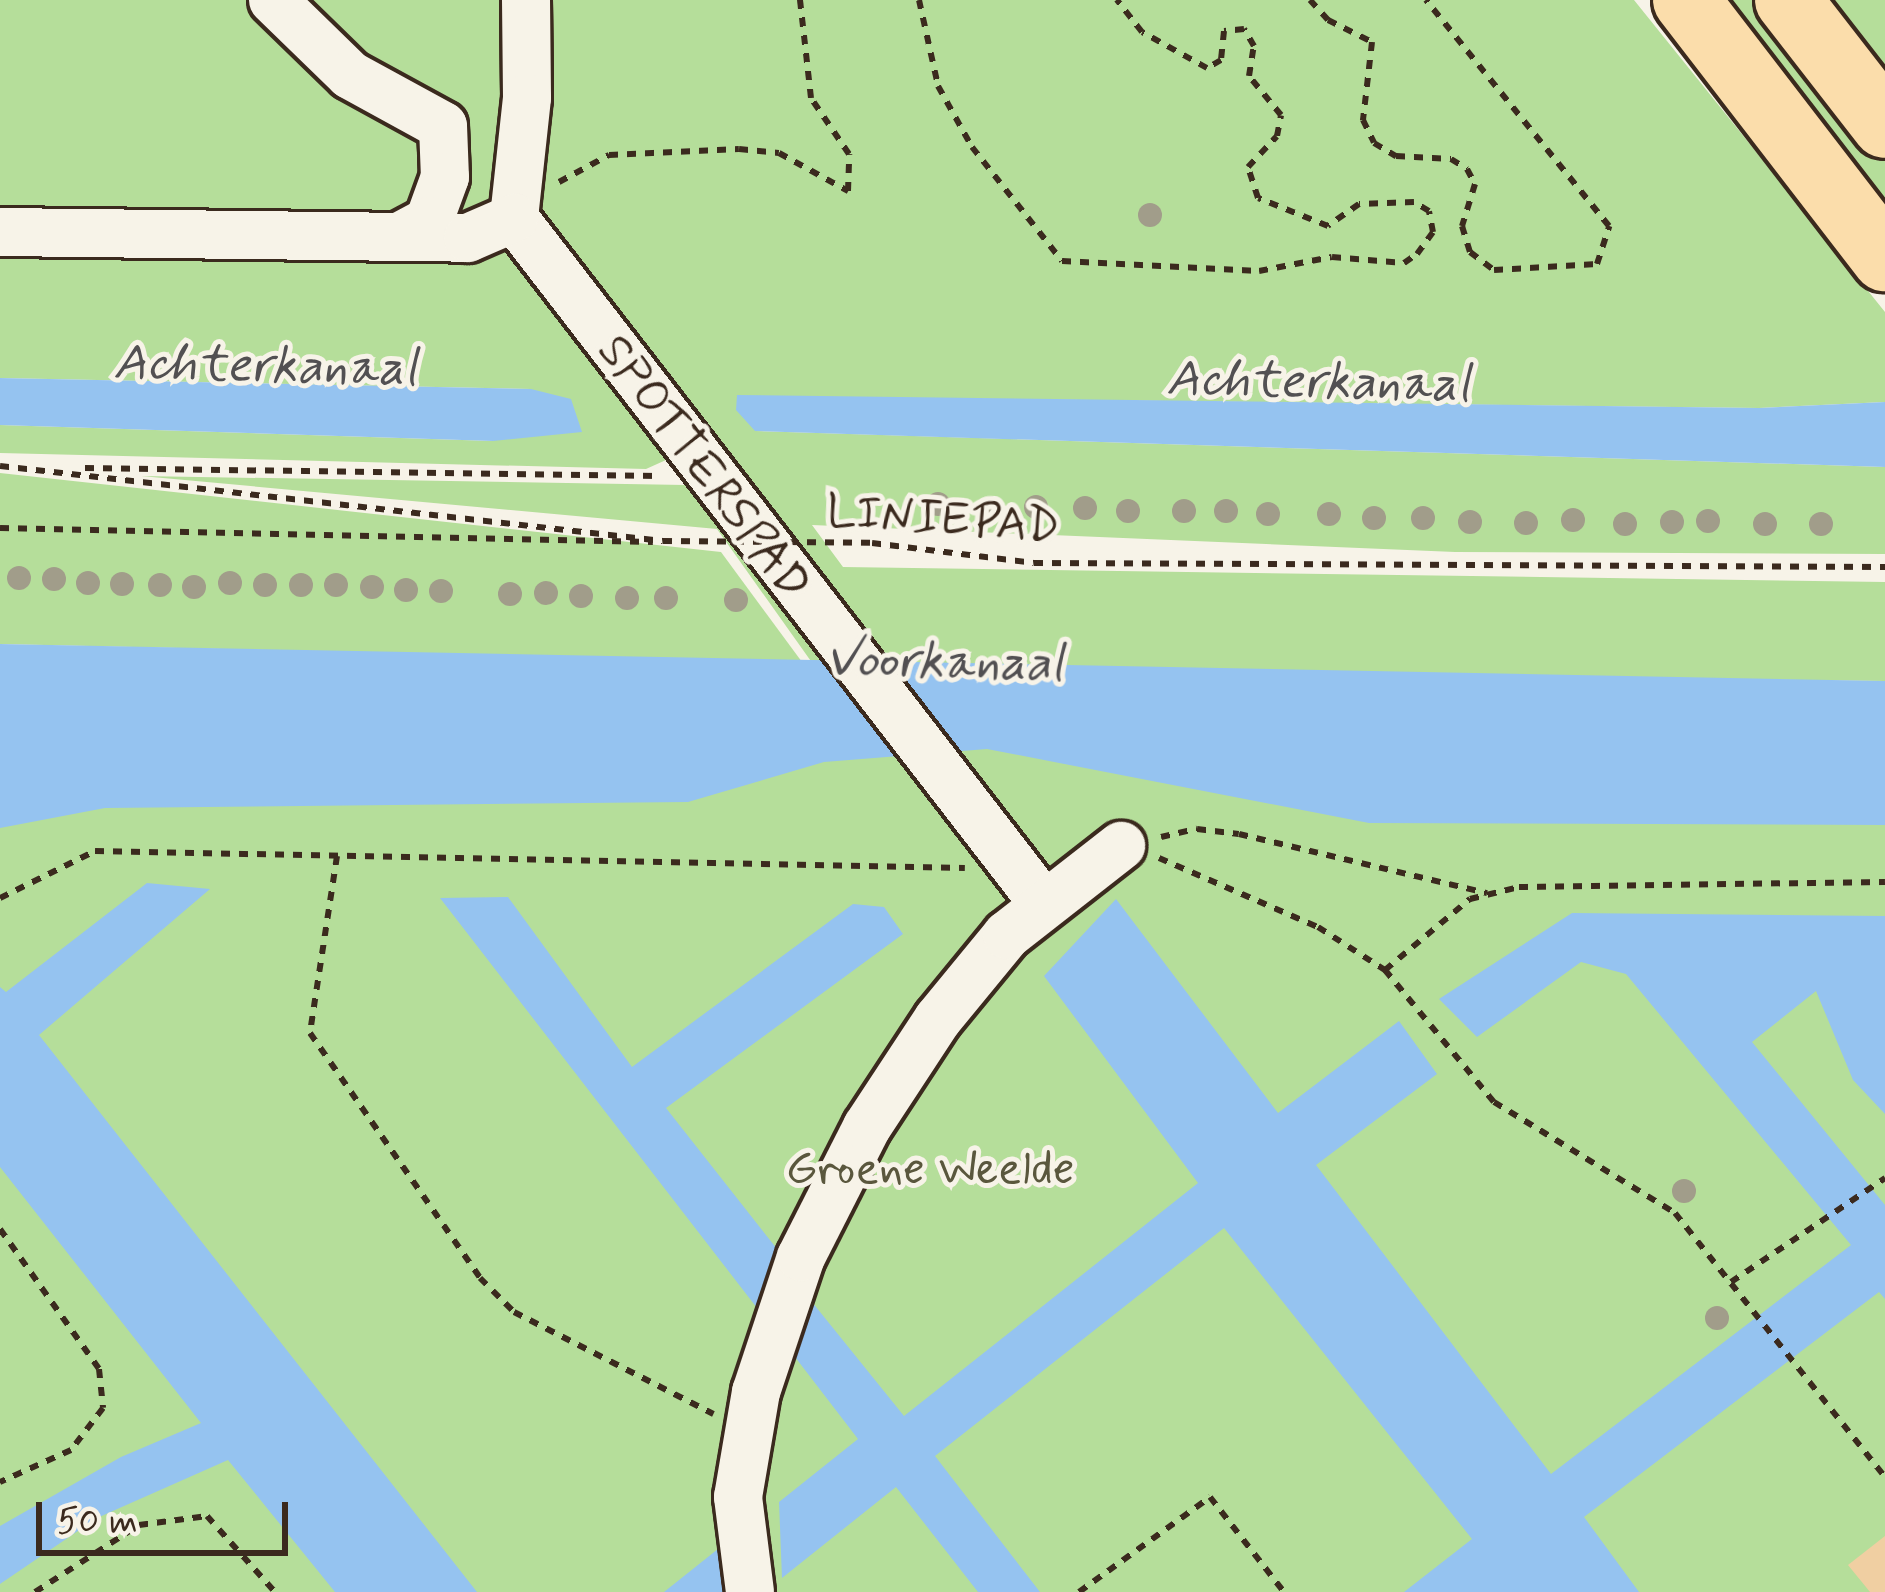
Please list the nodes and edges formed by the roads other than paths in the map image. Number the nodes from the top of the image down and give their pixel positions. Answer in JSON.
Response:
{"nodes":[{"id":1,"x":273,"y":0,"type":"edge"},
{"id":2,"x":526,"y":0,"type":"edge"},
{"id":3,"x":1686,"y":0,"type":"edge"},
{"id":4,"x":1788,"y":0,"type":"edge"},
{"id":5,"x":1885,"y":125,"type":"edge"},
{"id":6,"x":515,"y":214,"type":"junction"},
{"id":7,"x":0,"y":232,"type":"edge"},
{"id":8,"x":399,"y":237,"type":"junction"},
{"id":9,"x":1885,"y":258,"type":"edge"},
{"id":10,"x":1120,"y":846,"type":"road end"},
{"id":11,"x":1027,"y":886,"type":"junction"},
{"id":12,"x":750,"y":1592,"type":"edge"}],
"edges":[{"from":1,"to":8,"type":"street"},
{"from":2,"to":6,"type":"street"},
{"from":3,"to":9,"type":"highway"},
{"from":4,"to":5,"type":"highway"},
{"from":6,"to":8,"type":"street"},
{"from":6,"to":11,"type":"street","name":"SPOTTERSPAD"},
{"from":7,"to":8,"type":"street"},
{"from":10,"to":11,"type":"street"},
{"from":11,"to":12,"type":"street"}]}
